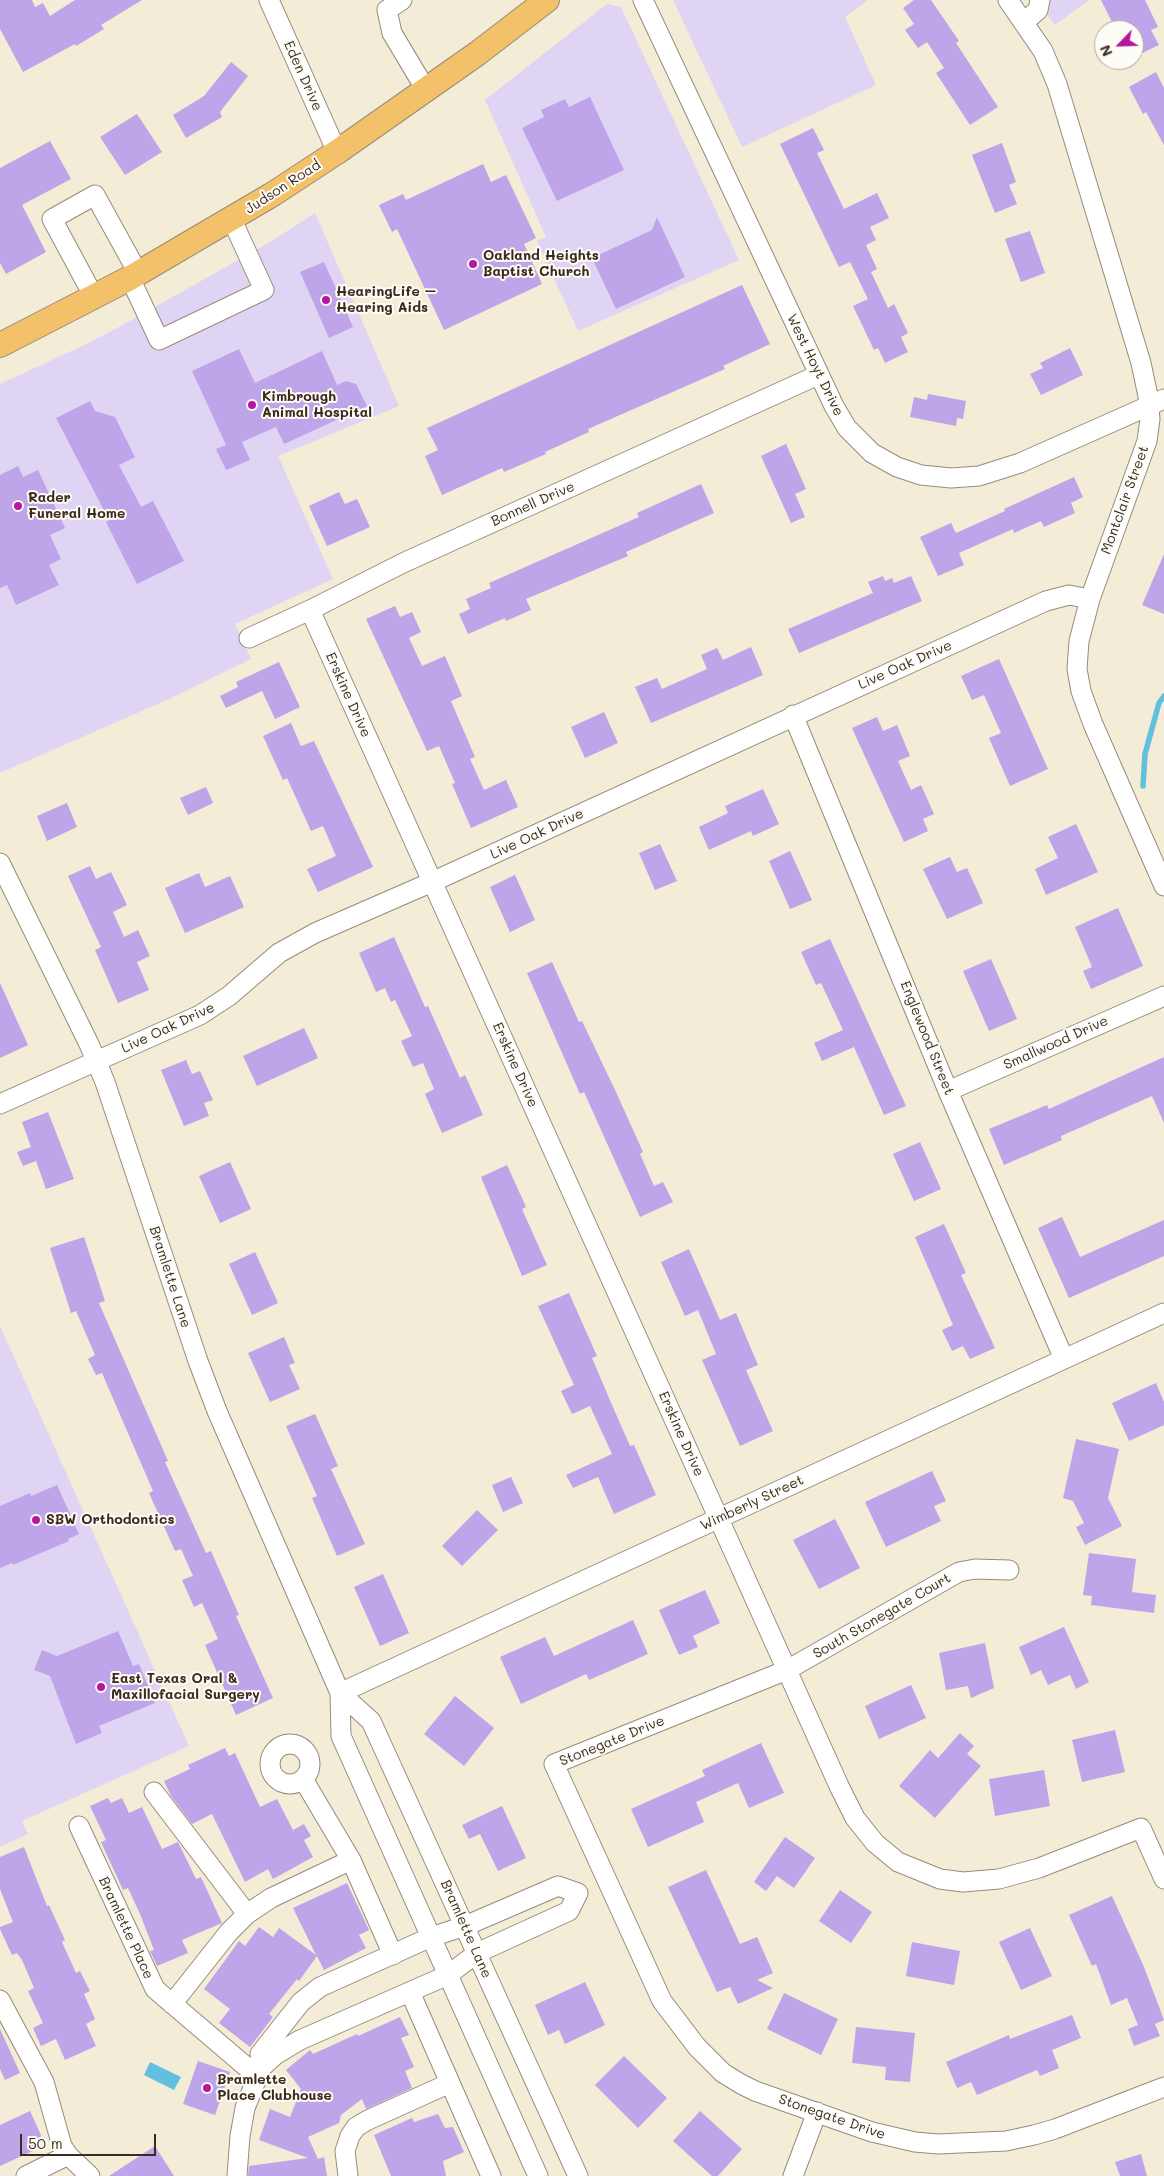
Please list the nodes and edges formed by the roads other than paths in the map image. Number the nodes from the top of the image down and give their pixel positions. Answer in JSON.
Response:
{"nodes":[{"id":1,"x":269,"y":0,"type":"edge"},
{"id":2,"x":402,"y":0,"type":"edge"},
{"id":3,"x":547,"y":0,"type":"edge"},
{"id":4,"x":643,"y":0,"type":"edge"},
{"id":5,"x":1008,"y":0,"type":"edge"},
{"id":6,"x":1040,"y":0,"type":"edge"},
{"id":7,"x":1024,"y":22,"type":"junction"},
{"id":8,"x":426,"y":90,"type":"junction"},
{"id":9,"x":337,"y":152,"type":"junction"},
{"id":10,"x":232,"y":220,"type":"junction"},
{"id":11,"x":134,"y":276,"type":"junction"},
{"id":12,"x":94,"y":297,"type":"junction"},
{"id":13,"x":0,"y":345,"type":"edge"},
{"id":14,"x":818,"y":375,"type":"junction"},
{"id":15,"x":1157,"y":402,"type":"edge"},
{"id":16,"x":1090,"y":599,"type":"junction"},
{"id":17,"x":310,"y":610,"type":"junction"},
{"id":18,"x":249,"y":638,"type":"dead end"},
{"id":19,"x":794,"y":715,"type":"junction"},
{"id":20,"x":0,"y":863,"type":"edge"},
{"id":21,"x":432,"y":882,"type":"junction"},
{"id":22,"x":1164,"y":886,"type":"edge"},
{"id":23,"x":1164,"y":996,"type":"edge"},
{"id":24,"x":96,"y":1060,"type":"junction"},
{"id":25,"x":948,"y":1091,"type":"junction"},
{"id":26,"x":0,"y":1104,"type":"edge"},
{"id":27,"x":1164,"y":1313,"type":"edge"},
{"id":28,"x":1064,"y":1359,"type":"junction"},
{"id":29,"x":720,"y":1518,"type":"junction"},
{"id":30,"x":1009,"y":1570,"type":"dead end"},
{"id":31,"x":787,"y":1670,"type":"junction"},
{"id":32,"x":340,"y":1693,"type":"junction"},
{"id":33,"x":303,"y":1779,"type":"dead end"},
{"id":34,"x":154,"y":1792,"type":"dead end"},
{"id":35,"x":79,"y":1826,"type":"dead end"},
{"id":36,"x":351,"y":1860,"type":"junction"},
{"id":37,"x":1164,"y":1879,"type":"edge"},
{"id":38,"x":606,"y":1880,"type":"junction"},
{"id":39,"x":578,"y":1893,"type":"junction"},
{"id":40,"x":247,"y":1914,"type":"junction"},
{"id":41,"x":465,"y":1926,"type":"junction"},
{"id":42,"x":431,"y":1937,"type":"junction"},
{"id":43,"x":477,"y":1953,"type":"junction"},
{"id":44,"x":393,"y":1955,"type":"junction"},
{"id":45,"x":448,"y":1975,"type":"junction"},
{"id":46,"x":410,"y":1992,"type":"junction"},
{"id":47,"x":0,"y":2000,"type":"edge"},
{"id":48,"x":172,"y":2004,"type":"junction"},
{"id":49,"x":259,"y":2072,"type":"junction"},
{"id":50,"x":450,"y":2083,"type":"junction"},
{"id":51,"x":1164,"y":2087,"type":"edge"},
{"id":52,"x":817,"y":2112,"type":"junction"},
{"id":53,"x":68,"y":2155,"type":"junction"},
{"id":54,"x":26,"y":2176,"type":"edge"},
{"id":55,"x":90,"y":2176,"type":"edge"},
{"id":56,"x":237,"y":2176,"type":"edge"},
{"id":57,"x":348,"y":2176,"type":"edge"},
{"id":58,"x":487,"y":2176,"type":"edge"},
{"id":59,"x":492,"y":2176,"type":"edge"},
{"id":60,"x":538,"y":2176,"type":"edge"},
{"id":61,"x":578,"y":2176,"type":"edge"},
{"id":62,"x":794,"y":2176,"type":"edge"}],
"edges":[{"from":1,"to":9,"type":"street","name":"Eden Drive"},
{"from":2,"to":8,"type":"street"},
{"from":3,"to":8,"type":"main road","name":"Judson Road"},
{"from":4,"to":14,"type":"street","name":"West Hoyt Drive"},
{"from":5,"to":7,"type":"street","name":"Montclair Street"},
{"from":6,"to":7,"type":"street"},
{"from":7,"to":15,"type":"street","name":"Montclair Street"},
{"from":8,"to":9,"type":"main road","name":"Judson Road"},
{"from":9,"to":10,"type":"main road","name":"Judson Road"},
{"from":10,"to":11,"type":"main road","name":"Judson Road"},
{"from":10,"to":11,"type":"street"},
{"from":11,"to":12,"type":"main road","name":"Judson Road"},
{"from":11,"to":12,"type":"street"},
{"from":12,"to":13,"type":"main road","name":"Judson Road"},
{"from":14,"to":15,"type":"street","name":"West Hoyt Drive"},
{"from":14,"to":17,"type":"street","name":"Bonnell Drive"},
{"from":15,"to":16,"type":"street","name":"Montclair Street"},
{"from":16,"to":19,"type":"street","name":"Live Oak Drive"},
{"from":16,"to":22,"type":"street","name":"Montclair Street"},
{"from":17,"to":18,"type":"street","name":"Bonnell Drive"},
{"from":17,"to":21,"type":"street","name":"Erskine Drive"},
{"from":19,"to":21,"type":"street","name":"Live Oak Drive"},
{"from":19,"to":25,"type":"street","name":"Englewood Street"},
{"from":20,"to":24,"type":"street","name":"Bramlette Lane"},
{"from":21,"to":24,"type":"street","name":"Live Oak Drive"},
{"from":21,"to":29,"type":"street","name":"Erskine Drive"},
{"from":23,"to":25,"type":"street","name":"Smallwood Drive"},
{"from":24,"to":26,"type":"street","name":"Live Oak Drive"},
{"from":24,"to":32,"type":"street","name":"Bramlette Lane"},
{"from":25,"to":28,"type":"street","name":"Englewood Street"},
{"from":27,"to":28,"type":"street","name":"Wimberly Street"},
{"from":28,"to":29,"type":"street","name":"Wimberly Street"},
{"from":29,"to":31,"type":"street"},
{"from":29,"to":32,"type":"street","name":"Wimberly Street"},
{"from":30,"to":31,"type":"street","name":"South Stonegate Court"},
{"from":31,"to":37,"type":"street"},
{"from":31,"to":38,"type":"street","name":"Stonegate Drive"},
{"from":32,"to":41,"type":"street","name":"Bramlette Lane"},
{"from":32,"to":42,"type":"street","name":"Bramlette Lane"},
{"from":33,"to":36,"type":"street"},
{"from":34,"to":40,"type":"street"},
{"from":35,"to":48,"type":"street","name":"Bramlette Place"},
{"from":36,"to":40,"type":"street"},
{"from":36,"to":44,"type":"street"},
{"from":38,"to":39,"type":"street"},
{"from":38,"to":52,"type":"street","name":"Stonegate Drive"},
{"from":39,"to":41,"type":"street"},
{"from":39,"to":43,"type":"street"},
{"from":40,"to":48,"type":"street"},
{"from":41,"to":42,"type":"street"},
{"from":41,"to":43,"type":"street","name":"Bramlette Lane"},
{"from":42,"to":44,"type":"street"},
{"from":42,"to":45,"type":"street","name":"Bramlette Lane"},
{"from":43,"to":45,"type":"street"},
{"from":43,"to":61,"type":"street","name":"Bramlette Lane"},
{"from":44,"to":49,"type":"street"},
{"from":45,"to":46,"type":"street"},
{"from":45,"to":60,"type":"street","name":"Bramlette Lane"},
{"from":46,"to":49,"type":"street"},
{"from":46,"to":50,"type":"street"},
{"from":47,"to":53,"type":"street"},
{"from":48,"to":49,"type":"street","name":"Bramlette Place"},
{"from":49,"to":56,"type":"street"},
{"from":50,"to":57,"type":"street"},
{"from":50,"to":59,"type":"street"},
{"from":51,"to":52,"type":"street","name":"Stonegate Drive"},
{"from":52,"to":62,"type":"street"},
{"from":53,"to":54,"type":"street"},
{"from":53,"to":55,"type":"street"},
{"from":58,"to":59,"type":"street"}]}
